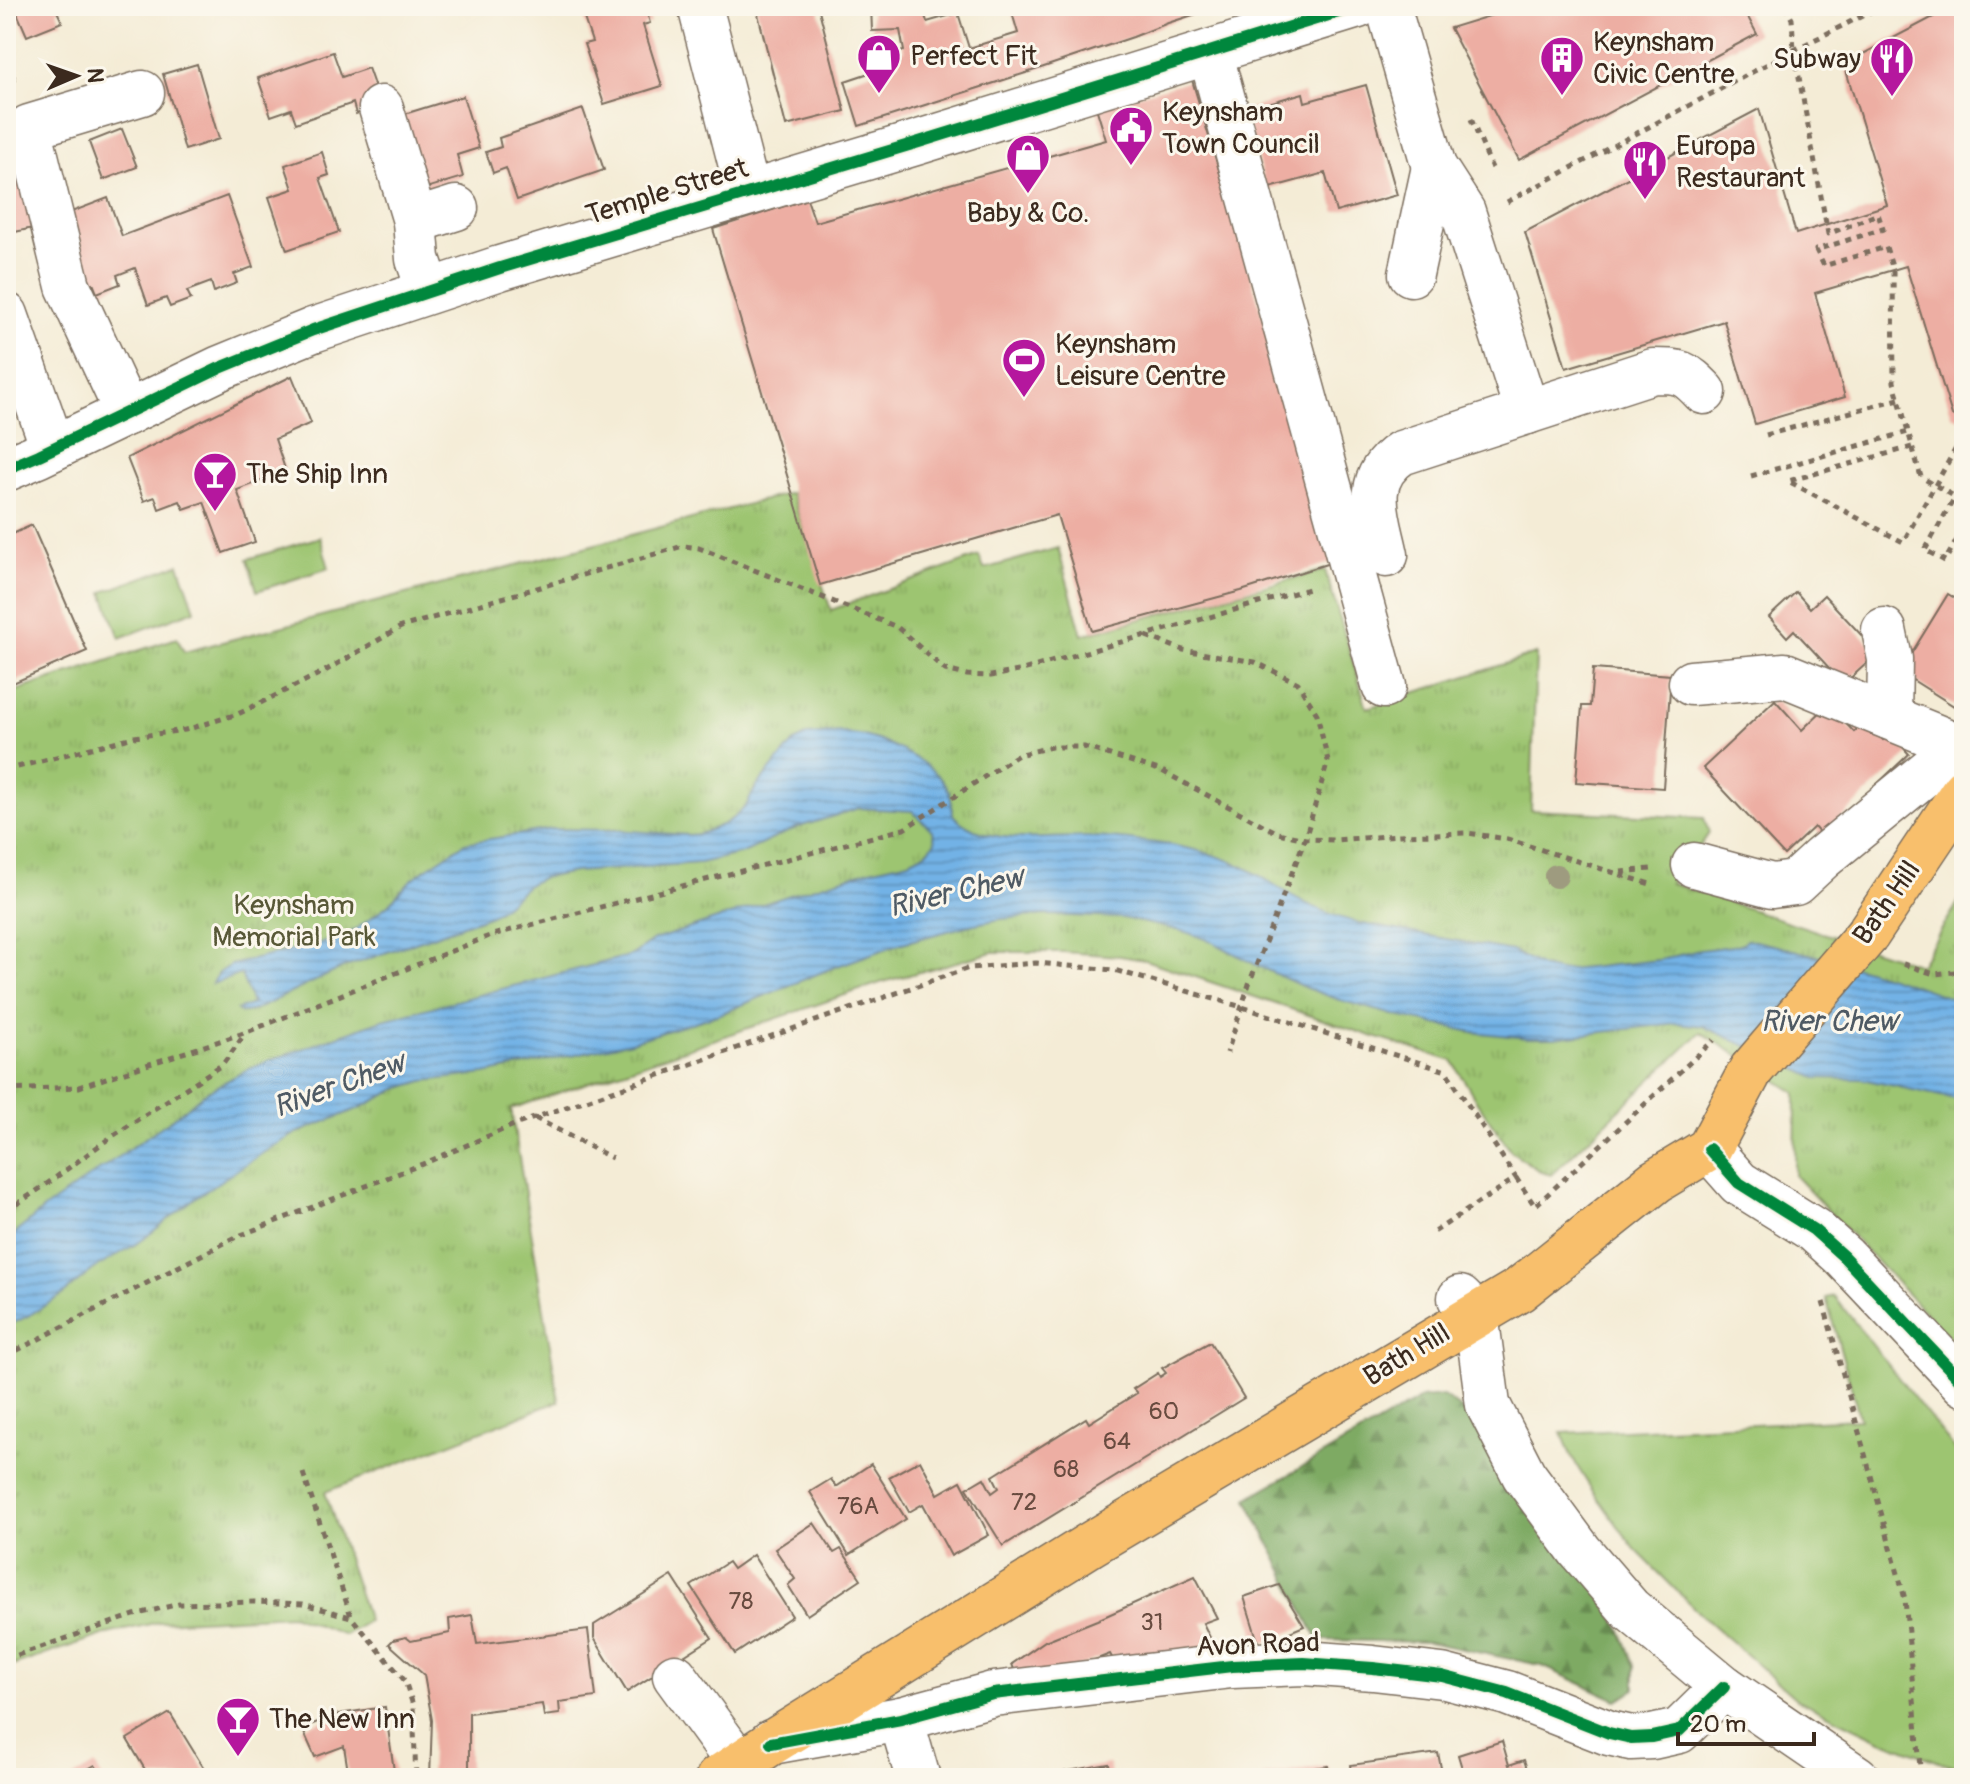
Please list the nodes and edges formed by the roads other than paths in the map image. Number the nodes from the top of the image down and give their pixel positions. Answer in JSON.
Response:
{"nodes":[{"id":1,"x":700,"y":6,"type":"edge"},
{"id":2,"x":1358,"y":6,"type":"edge"},
{"id":3,"x":1388,"y":6,"type":"edge"},
{"id":4,"x":1210,"y":52,"type":"junction"},
{"id":5,"x":142,"y":93,"type":"dead end"},
{"id":6,"x":377,"y":132,"type":"dead end"},
{"id":7,"x":1434,"y":167,"type":"junction"},
{"id":8,"x":748,"y":193,"type":"junction"},
{"id":9,"x":456,"y":208,"type":"dead end"},
{"id":10,"x":415,"y":221,"type":"junction"},
{"id":11,"x":1411,"y":274,"type":"dead end"},
{"id":12,"x":429,"y":291,"type":"junction"},
{"id":13,"x":6,"y":315,"type":"edge"},
{"id":14,"x":1704,"y":392,"type":"dead end"},
{"id":15,"x":1527,"y":412,"type":"junction"},
{"id":16,"x":127,"y":413,"type":"junction"},
{"id":17,"x":53,"y":448,"type":"junction"},
{"id":18,"x":6,"y":469,"type":"edge"},
{"id":19,"x":1386,"y":555,"type":"dead end"},
{"id":20,"x":1884,"y":630,"type":"dead end"},
{"id":21,"x":1691,"y":683,"type":"dead end"},
{"id":22,"x":1384,"y":686,"type":"dead end"},
{"id":23,"x":1889,"y":717,"type":"junction"},
{"id":24,"x":1964,"y":748,"type":"edge"},
{"id":25,"x":1964,"y":758,"type":"edge"},
{"id":26,"x":1964,"y":790,"type":"edge"},
{"id":27,"x":1694,"y":865,"type":"dead end"},
{"id":28,"x":1709,"y":1149,"type":"junction"},
{"id":29,"x":1468,"y":1306,"type":"junction"},
{"id":30,"x":1964,"y":1384,"type":"edge"},
{"id":31,"x":675,"y":1676,"type":"dead end"},
{"id":32,"x":1724,"y":1687,"type":"junction"},
{"id":33,"x":901,"y":1719,"type":"junction"},
{"id":34,"x":742,"y":1762,"type":"edge"},
{"id":35,"x":918,"y":1778,"type":"edge"},
{"id":36,"x":1857,"y":1778,"type":"edge"}],
"edges":[{"from":1,"to":8,"type":"street"},
{"from":2,"to":4,"type":"street","name":"Temple Street"},
{"from":3,"to":7,"type":"street"},
{"from":4,"to":8,"type":"street","name":"Temple Street"},
{"from":4,"to":22,"type":"street"},
{"from":5,"to":16,"type":"street"},
{"from":6,"to":10,"type":"street"},
{"from":7,"to":11,"type":"street"},
{"from":7,"to":15,"type":"street"},
{"from":8,"to":12,"type":"street","name":"Temple Street"},
{"from":9,"to":10,"type":"street"},
{"from":10,"to":12,"type":"street"},
{"from":12,"to":16,"type":"street","name":"Temple Street"},
{"from":13,"to":17,"type":"street"},
{"from":14,"to":15,"type":"street"},
{"from":15,"to":19,"type":"street"},
{"from":16,"to":17,"type":"street","name":"Temple Street"},
{"from":17,"to":18,"type":"street","name":"Temple Street"},
{"from":20,"to":23,"type":"street"},
{"from":21,"to":23,"type":"street"},
{"from":23,"to":24,"type":"street"},
{"from":25,"to":27,"type":"street"},
{"from":26,"to":28,"type":"main road","name":"Bath Hill","bridge":true},
{"from":28,"to":29,"type":"main road","name":"Bath Hill"},
{"from":28,"to":30,"type":"street"},
{"from":29,"to":32,"type":"street"},
{"from":29,"to":34,"type":"main road","name":"Bath Hill"},
{"from":31,"to":34,"type":"street"},
{"from":32,"to":33,"type":"street","name":"Avon Road"},
{"from":32,"to":36,"type":"street"},
{"from":33,"to":34,"type":"street","name":"Avon Road"},
{"from":33,"to":35,"type":"street"}]}
